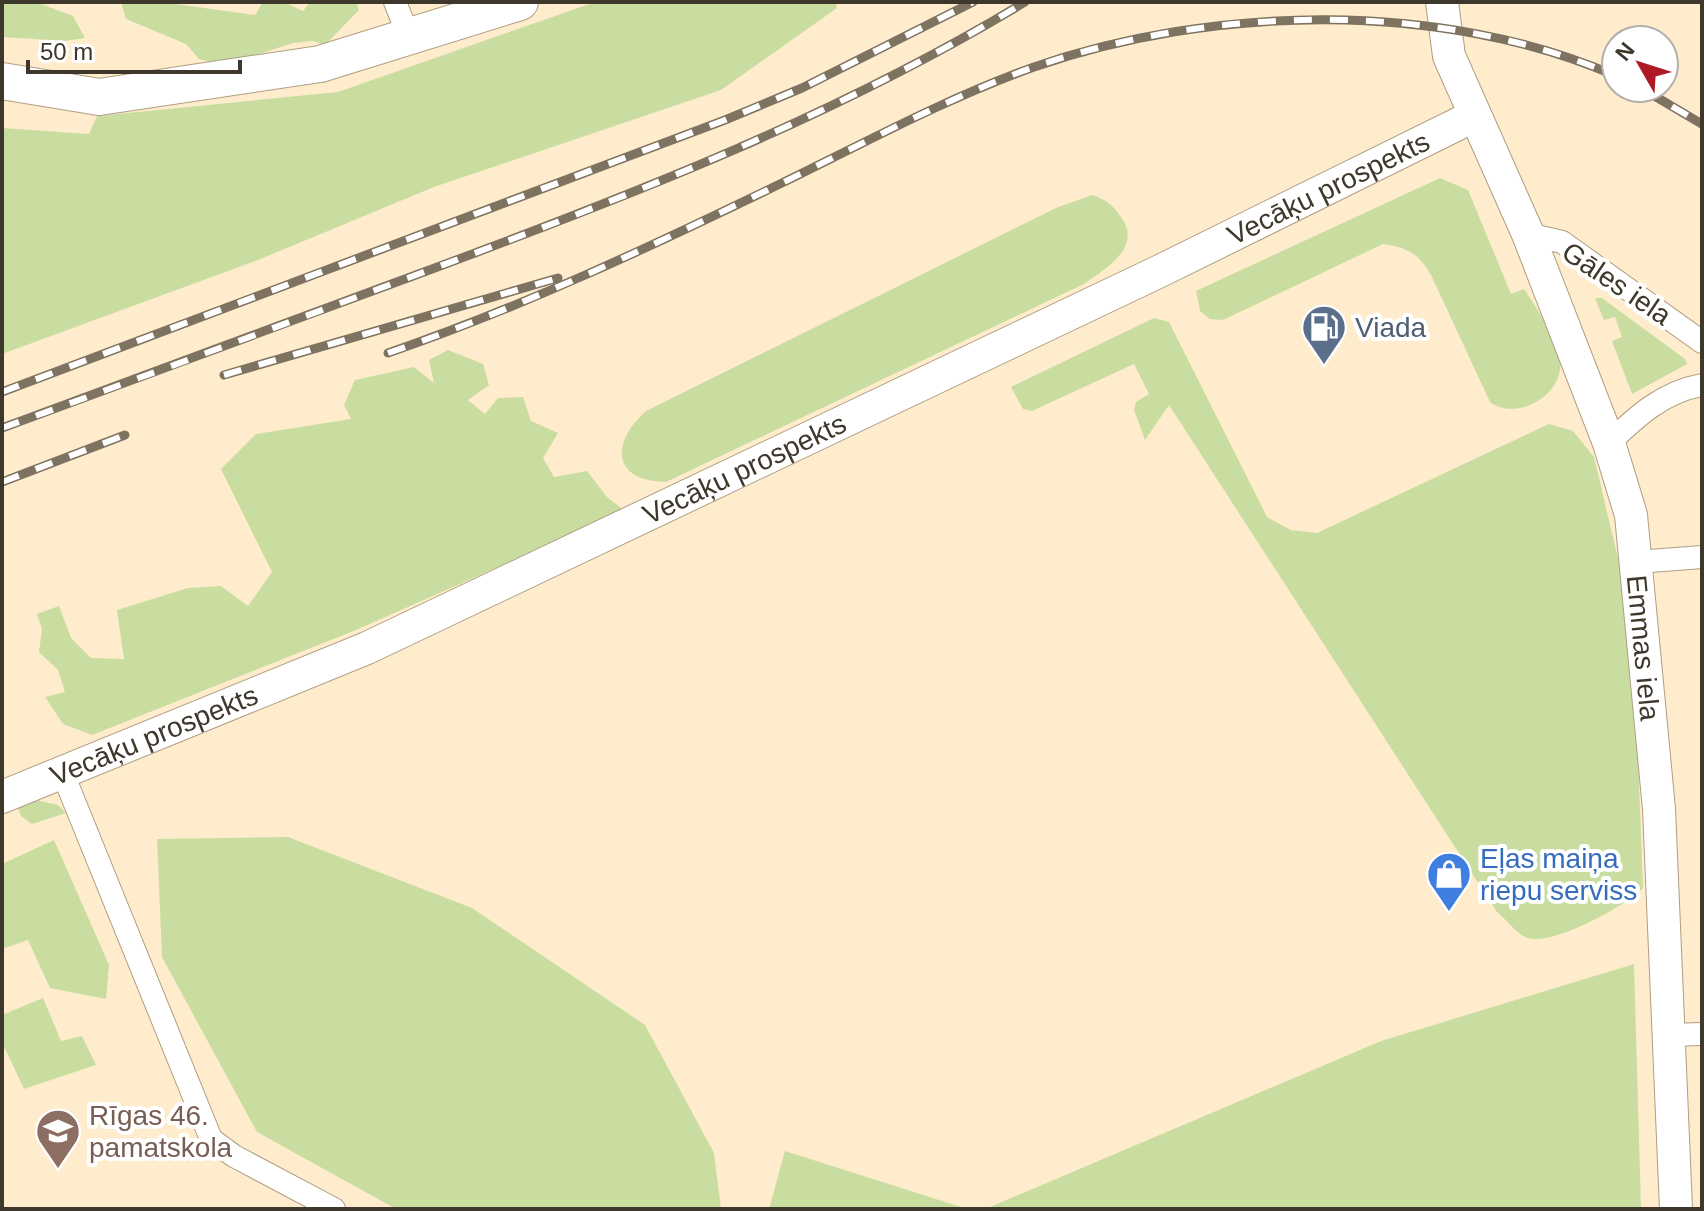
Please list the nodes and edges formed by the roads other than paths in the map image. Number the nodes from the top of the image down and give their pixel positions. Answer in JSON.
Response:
{"nodes":[{"id":1,"x":395,"y":2,"type":"edge"},
{"id":2,"x":520,"y":2,"type":"edge"},
{"id":3,"x":1442,"y":2,"type":"edge"},
{"id":4,"x":409,"y":37,"type":"junction"},
{"id":5,"x":2,"y":81,"type":"edge"},
{"id":6,"x":1474,"y":116,"type":"junction"},
{"id":7,"x":1528,"y":234,"type":"junction"},
{"id":8,"x":1702,"y":342,"type":"edge"},
{"id":9,"x":1702,"y":385,"type":"edge"},
{"id":10,"x":1609,"y":443,"type":"junction"},
{"id":11,"x":1702,"y":557,"type":"edge"},
{"id":12,"x":1637,"y":562,"type":"junction"},
{"id":13,"x":63,"y":774,"type":"junction"},
{"id":14,"x":2,"y":797,"type":"edge"},
{"id":15,"x":1702,"y":1034,"type":"edge"},
{"id":16,"x":1669,"y":1035,"type":"junction"},
{"id":17,"x":334,"y":1209,"type":"edge"},
{"id":18,"x":1676,"y":1209,"type":"edge"}],
"edges":[{"from":1,"to":4,"type":"street"},
{"from":2,"to":4,"type":"main road"},
{"from":3,"to":6,"type":"main road","name":"Emmas iela"},
{"from":4,"to":5,"type":"main road"},
{"from":6,"to":7,"type":"main road","name":"Emmas iela"},
{"from":6,"to":13,"type":"main road","name":"Vecāķu prospekts"},
{"from":7,"to":8,"type":"street","name":"Gāles iela"},
{"from":7,"to":10,"type":"main road","name":"Emmas iela"},
{"from":9,"to":10,"type":"street"},
{"from":10,"to":12,"type":"main road","name":"Emmas iela"},
{"from":11,"to":12,"type":"street"},
{"from":12,"to":16,"type":"main road","name":"Emmas iela"},
{"from":13,"to":14,"type":"main road","name":"Vecāķu prospekts"},
{"from":13,"to":17,"type":"street"},
{"from":15,"to":16,"type":"street"},
{"from":16,"to":18,"type":"main road","name":"Emmas iela"}]}
